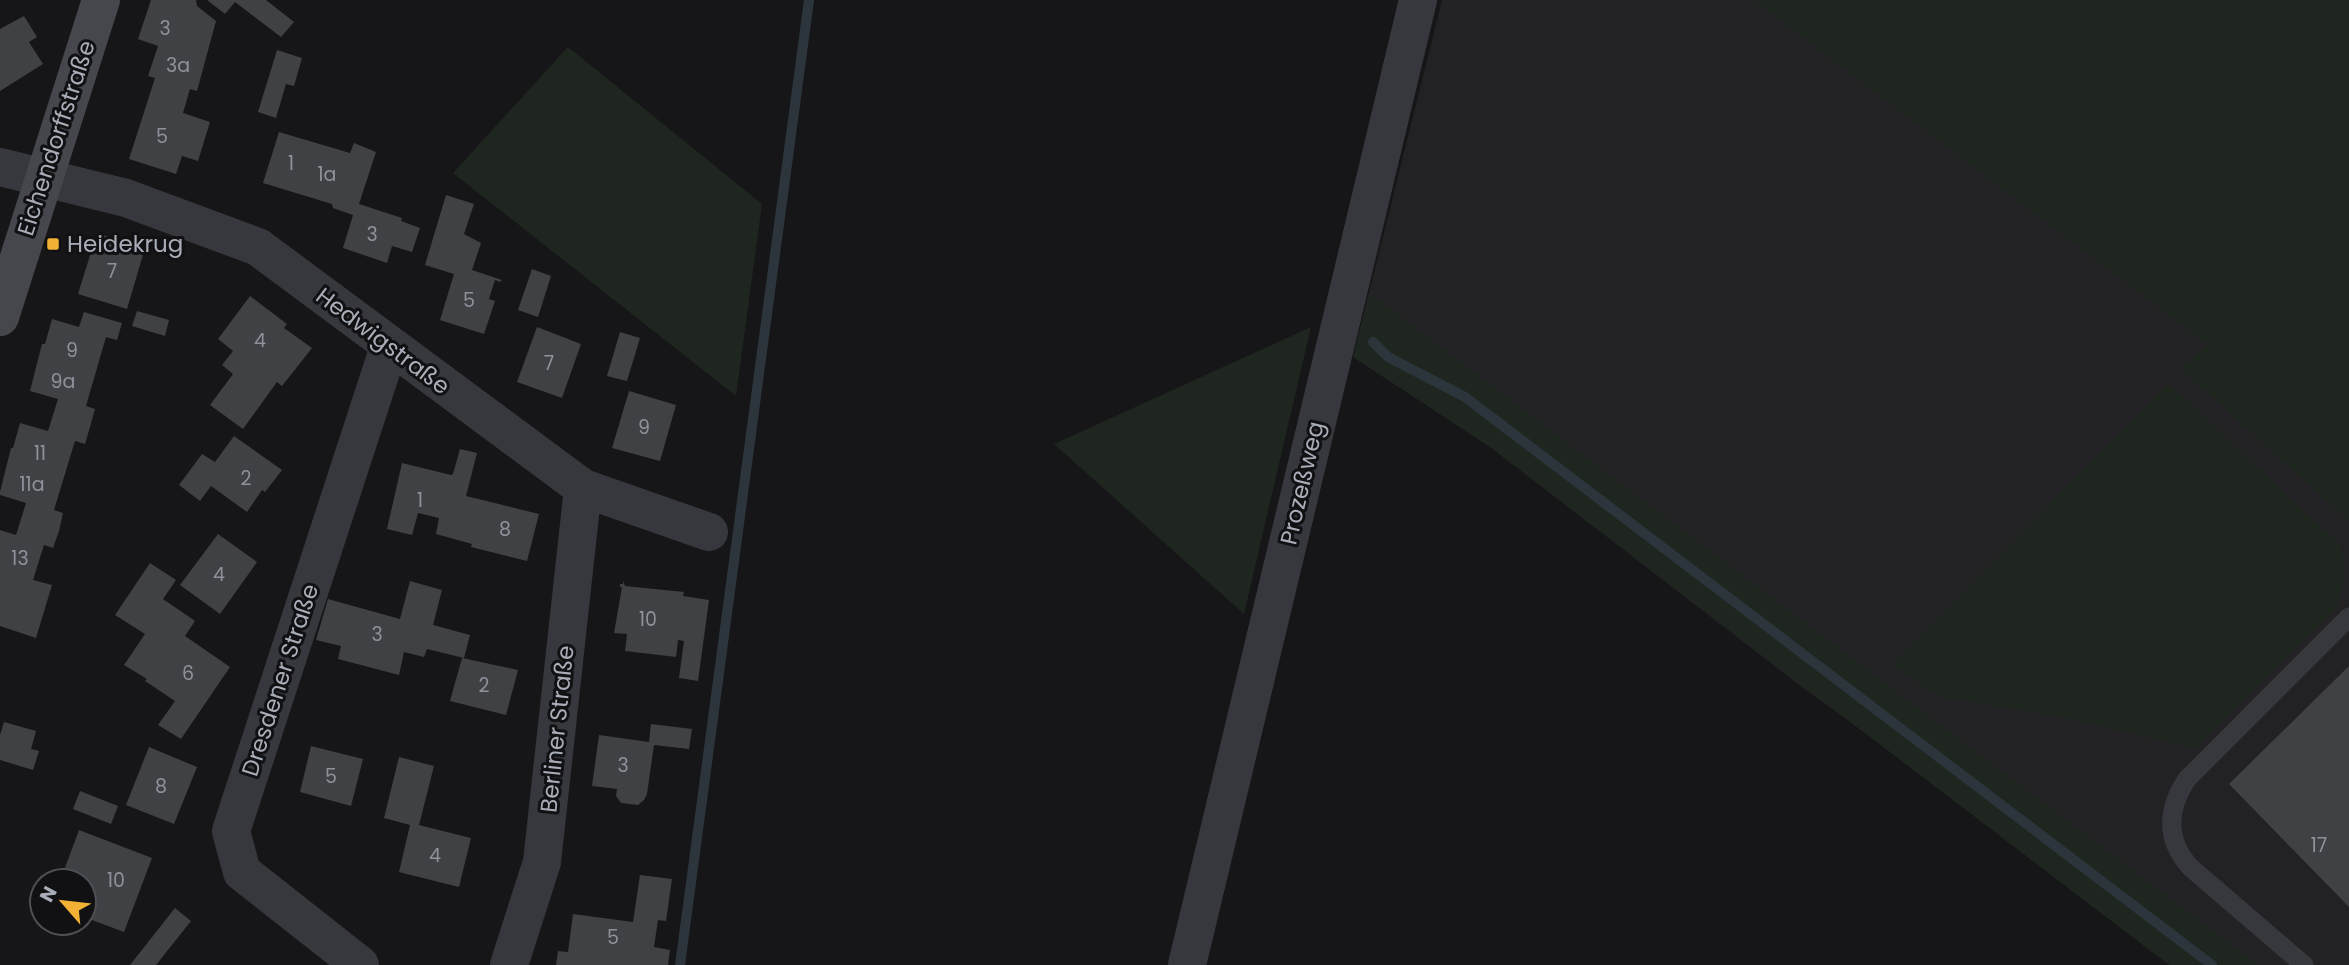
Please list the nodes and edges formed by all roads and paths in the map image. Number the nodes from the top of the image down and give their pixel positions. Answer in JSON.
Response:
{"nodes":[{"id":1,"x":101,"y":0,"type":"edge"},
{"id":2,"x":1418,"y":0,"type":"edge"},
{"id":3,"x":0,"y":167,"type":"edge"},
{"id":4,"x":43,"y":177,"type":"junction"},
{"id":5,"x":0,"y":317,"type":"edge"},
{"id":6,"x":389,"y":346,"type":"junction"},
{"id":7,"x":583,"y":488,"type":"junction"},
{"id":8,"x":709,"y":532,"type":"dead end"},
{"id":9,"x":2349,"y":617,"type":"edge"},
{"id":10,"x":360,"y":965,"type":"edge"},
{"id":11,"x":509,"y":965,"type":"edge"},
{"id":12,"x":1186,"y":965,"type":"edge"},
{"id":13,"x":2304,"y":965,"type":"edge"}],
"edges":[{"from":1,"to":4,"type":"street","name":"Eichendorffstraße"},
{"from":2,"to":12,"type":"street","name":"Prozeßweg"},
{"from":3,"to":4,"type":"street","name":"Hedwigstraße"},
{"from":4,"to":5,"type":"street","name":"Eichendorffstraße"},
{"from":4,"to":6,"type":"street","name":"Hedwigstraße"},
{"from":6,"to":7,"type":"street","name":"Hedwigstraße"},
{"from":6,"to":10,"type":"street","name":"Dresdener Straße"},
{"from":7,"to":8,"type":"street","name":"Hedwigstraße"},
{"from":7,"to":11,"type":"street","name":"Berliner Straße"},
{"from":9,"to":13,"type":"lane"}]}
